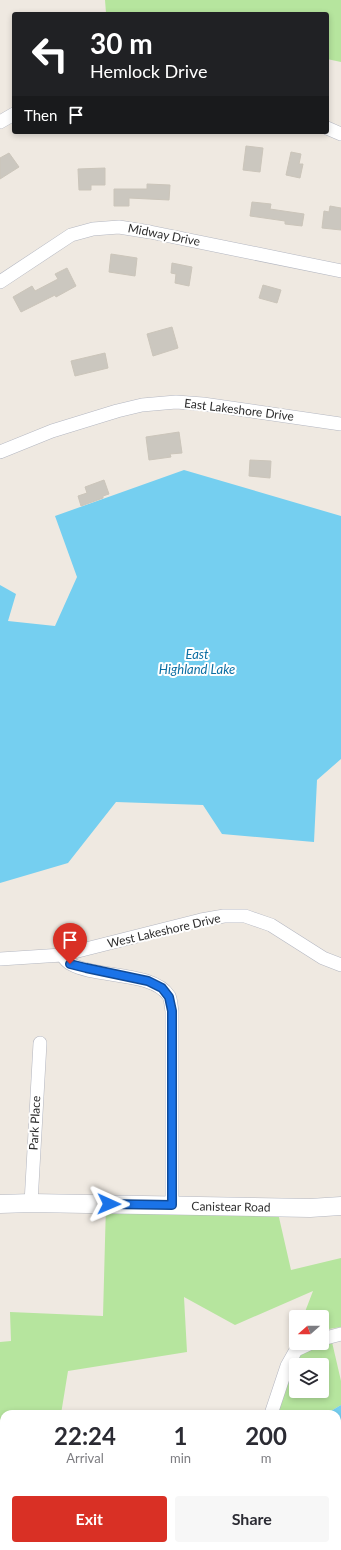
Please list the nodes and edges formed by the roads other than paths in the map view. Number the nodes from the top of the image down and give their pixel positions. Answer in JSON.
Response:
{"nodes":[{"id":1,"x":12,"y":115,"type":"edge"},
{"id":2,"x":0,"y":122,"type":"edge"},
{"id":3,"x":329,"y":129,"type":"edge"},
{"id":4,"x":341,"y":134,"type":"edge"},
{"id":5,"x":341,"y":271,"type":"edge"},
{"id":6,"x":0,"y":282,"type":"edge"},
{"id":7,"x":341,"y":424,"type":"edge"},
{"id":8,"x":0,"y":452,"type":"edge"},
{"id":9,"x":62,"y":955,"type":"junction"},
{"id":10,"x":0,"y":959,"type":"edge"},
{"id":11,"x":341,"y":965,"type":"edge"},
{"id":12,"x":40,"y":1043,"type":"dead end"},
{"id":13,"x":31,"y":1202,"type":"junction"},
{"id":14,"x":0,"y":1204,"type":"edge"},
{"id":15,"x":172,"y":1205,"type":"junction"},
{"id":16,"x":341,"y":1206,"type":"edge"},
{"id":17,"x":341,"y":1334,"type":"edge"},
{"id":18,"x":329,"y":1337,"type":"edge"},
{"id":19,"x":296,"y":1350,"type":"edge"},
{"id":20,"x":272,"y":1410,"type":"edge"}],
"edges":[{"from":1,"to":2,"type":"street"},
{"from":3,"to":4,"type":"street"},
{"from":5,"to":6,"type":"street","name":"Midway Drive"},
{"from":7,"to":8,"type":"street","name":"East Lakeshore Drive"},
{"from":9,"to":10,"type":"street","name":"West Lakeshore Drive"},
{"from":9,"to":11,"type":"street","name":"West Lakeshore Drive"},
{"from":9,"to":15,"type":"street"},
{"from":12,"to":13,"type":"street","name":"Park Place"},
{"from":13,"to":14,"type":"street","name":"Canistear Road"},
{"from":13,"to":15,"type":"street","name":"Canistear Road"},
{"from":15,"to":16,"type":"street","name":"Canistear Road"},
{"from":17,"to":18,"type":"street"},
{"from":19,"to":20,"type":"street"}]}
